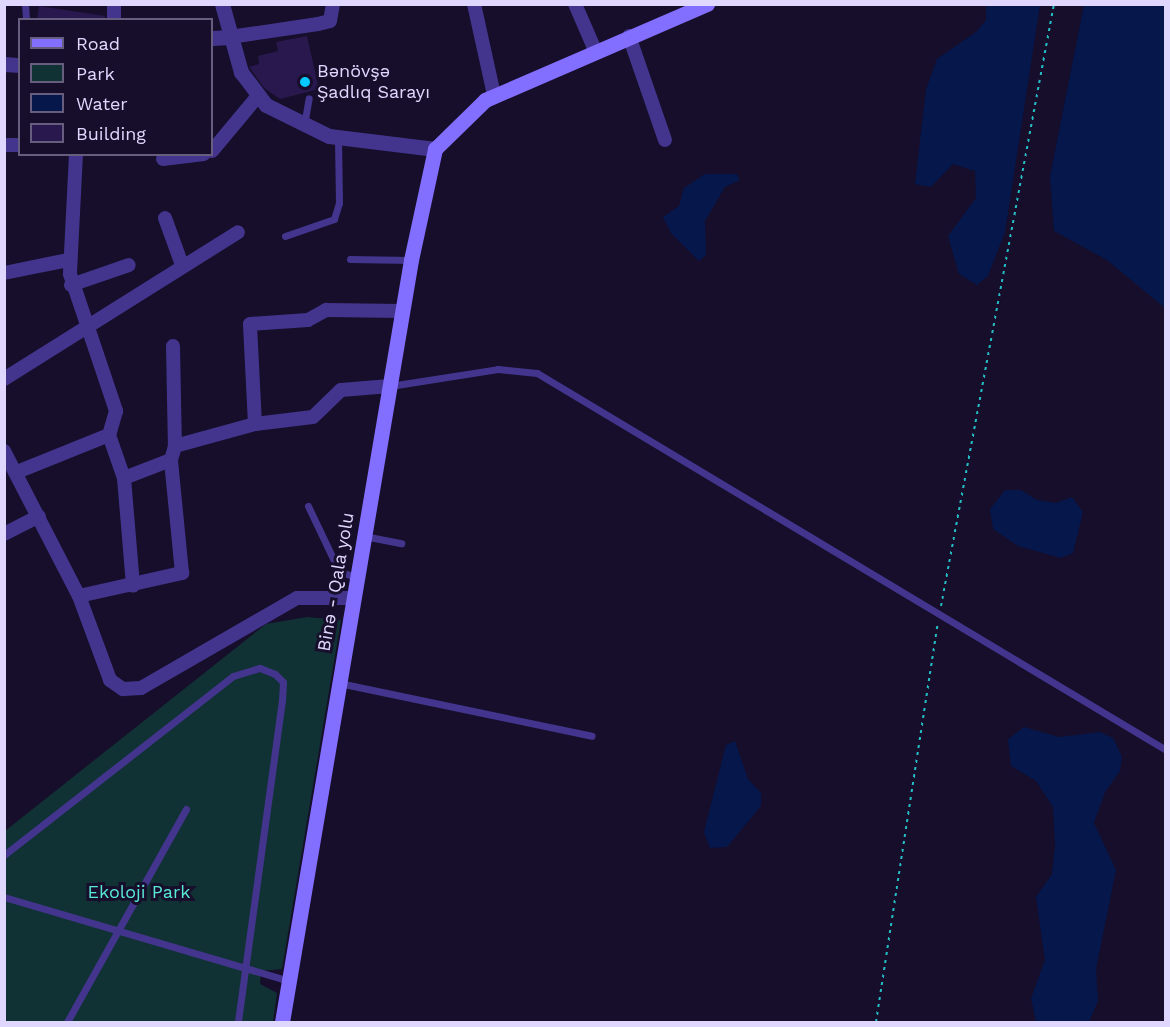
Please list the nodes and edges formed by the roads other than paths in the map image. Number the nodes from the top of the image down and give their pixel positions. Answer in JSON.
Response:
{"nodes":[{"id":1,"x":222,"y":4,"type":"edge"},
{"id":2,"x":333,"y":4,"type":"edge"},
{"id":3,"x":474,"y":4,"type":"edge"},
{"id":4,"x":575,"y":4,"type":"edge"},
{"id":5,"x":707,"y":4,"type":"edge"},
{"id":6,"x":629,"y":36,"type":"junction"},
{"id":7,"x":230,"y":37,"type":"junction"},
{"id":8,"x":213,"y":38,"type":"edge"},
{"id":9,"x":595,"y":50,"type":"junction"},
{"id":10,"x":494,"y":95,"type":"junction"},
{"id":11,"x":257,"y":97,"type":"junction"},
{"id":12,"x":309,"y":98,"type":"dead end"},
{"id":13,"x":304,"y":124,"type":"junction"},
{"id":14,"x":338,"y":138,"type":"junction"},
{"id":15,"x":665,"y":140,"type":"dead end"},
{"id":16,"x":435,"y":149,"type":"junction"},
{"id":17,"x":213,"y":150,"type":"edge"},
{"id":18,"x":76,"y":156,"type":"edge"},
{"id":19,"x":188,"y":156,"type":"edge"},
{"id":20,"x":164,"y":159,"type":"dead end"},
{"id":21,"x":165,"y":218,"type":"dead end"},
{"id":22,"x":238,"y":232,"type":"dead end"},
{"id":23,"x":285,"y":236,"type":"dead end"},
{"id":24,"x":350,"y":259,"type":"dead end"},
{"id":25,"x":69,"y":260,"type":"junction"},
{"id":26,"x":411,"y":260,"type":"junction"},
{"id":27,"x":129,"y":265,"type":"dead end"},
{"id":28,"x":182,"y":265,"type":"junction"},
{"id":29,"x":4,"y":273,"type":"edge"},
{"id":30,"x":71,"y":285,"type":"junction"},
{"id":31,"x":403,"y":311,"type":"junction"},
{"id":32,"x":85,"y":327,"type":"junction"},
{"id":33,"x":172,"y":346,"type":"dead end"},
{"id":34,"x":4,"y":379,"type":"edge"},
{"id":35,"x":390,"y":386,"type":"junction"},
{"id":36,"x":255,"y":424,"type":"junction"},
{"id":37,"x":109,"y":435,"type":"junction"},
{"id":38,"x":4,"y":451,"type":"edge"},
{"id":39,"x":173,"y":453,"type":"junction"},
{"id":40,"x":17,"y":472,"type":"junction"},
{"id":41,"x":124,"y":478,"type":"junction"},
{"id":42,"x":308,"y":506,"type":"dead end"},
{"id":43,"x":39,"y":516,"type":"junction"},
{"id":44,"x":4,"y":534,"type":"edge"},
{"id":45,"x":364,"y":536,"type":"junction"},
{"id":46,"x":401,"y":543,"type":"dead end"},
{"id":47,"x":357,"y":579,"type":"junction"},
{"id":48,"x":133,"y":586,"type":"junction"},
{"id":49,"x":79,"y":596,"type":"junction"},
{"id":50,"x":353,"y":598,"type":"junction"},
{"id":51,"x":339,"y":683,"type":"junction"},
{"id":52,"x":592,"y":736,"type":"dead end"},
{"id":53,"x":1166,"y":750,"type":"edge"},
{"id":54,"x":186,"y":809,"type":"dead end"},
{"id":55,"x":4,"y":855,"type":"edge"},
{"id":56,"x":4,"y":897,"type":"edge"},
{"id":57,"x":117,"y":932,"type":"junction"},
{"id":58,"x":247,"y":972,"type":"junction"},
{"id":59,"x":289,"y":981,"type":"junction"},
{"id":60,"x":67,"y":1023,"type":"edge"},
{"id":61,"x":238,"y":1023,"type":"edge"},
{"id":62,"x":282,"y":1023,"type":"edge"}],
"edges":[{"from":1,"to":7,"type":"street"},
{"from":2,"to":7,"type":"street"},
{"from":3,"to":10,"type":"street"},
{"from":4,"to":9,"type":"street"},
{"from":5,"to":6,"type":"main road"},
{"from":6,"to":9,"type":"main road"},
{"from":6,"to":15,"type":"street"},
{"from":7,"to":8,"type":"street"},
{"from":7,"to":11,"type":"street"},
{"from":9,"to":10,"type":"main road"},
{"from":10,"to":16,"type":"main road"},
{"from":11,"to":13,"type":"street"},
{"from":11,"to":17,"type":"street"},
{"from":12,"to":13,"type":"lane"},
{"from":13,"to":14,"type":"street"},
{"from":14,"to":16,"type":"street"},
{"from":14,"to":23,"type":"lane"},
{"from":16,"to":26,"type":"main road","name":"Binə - Qala yolu"},
{"from":18,"to":25,"type":"street"},
{"from":19,"to":20,"type":"street"},
{"from":21,"to":28,"type":"street"},
{"from":22,"to":28,"type":"street"},
{"from":24,"to":26,"type":"lane"},
{"from":25,"to":29,"type":"street"},
{"from":25,"to":30,"type":"street"},
{"from":26,"to":31,"type":"main road","name":"Binə - Qala yolu"},
{"from":27,"to":30,"type":"street"},
{"from":28,"to":32,"type":"street"},
{"from":30,"to":32,"type":"street"},
{"from":31,"to":35,"type":"main road","name":"Binə - Qala yolu"},
{"from":31,"to":36,"type":"street"},
{"from":32,"to":34,"type":"street"},
{"from":32,"to":37,"type":"street"},
{"from":33,"to":39,"type":"street"},
{"from":35,"to":36,"type":"street"},
{"from":35,"to":45,"type":"main road","name":"Binə - Qala yolu"},
{"from":35,"to":53,"type":"lane"},
{"from":36,"to":39,"type":"street"},
{"from":37,"to":40,"type":"street"},
{"from":37,"to":41,"type":"street"},
{"from":38,"to":40,"type":"street"},
{"from":39,"to":41,"type":"street"},
{"from":39,"to":48,"type":"street"},
{"from":40,"to":43,"type":"street"},
{"from":41,"to":48,"type":"street"},
{"from":42,"to":47,"type":"lane"},
{"from":43,"to":44,"type":"street"},
{"from":43,"to":49,"type":"street"},
{"from":45,"to":46,"type":"lane"},
{"from":45,"to":47,"type":"main road","name":"Binə - Qala yolu"},
{"from":47,"to":50,"type":"main road","name":"Binə - Qala yolu"},
{"from":48,"to":49,"type":"street"},
{"from":49,"to":50,"type":"street"},
{"from":50,"to":51,"type":"main road","name":"Binə - Qala yolu"},
{"from":51,"to":52,"type":"lane"},
{"from":51,"to":59,"type":"main road","name":"Binə - Qala yolu"},
{"from":54,"to":57,"type":"lane"},
{"from":55,"to":58,"type":"lane"},
{"from":56,"to":57,"type":"lane"},
{"from":57,"to":58,"type":"lane"},
{"from":57,"to":60,"type":"lane"},
{"from":58,"to":59,"type":"lane"},
{"from":58,"to":61,"type":"lane"},
{"from":59,"to":62,"type":"main road","name":"Binə - Qala yolu"}]}
